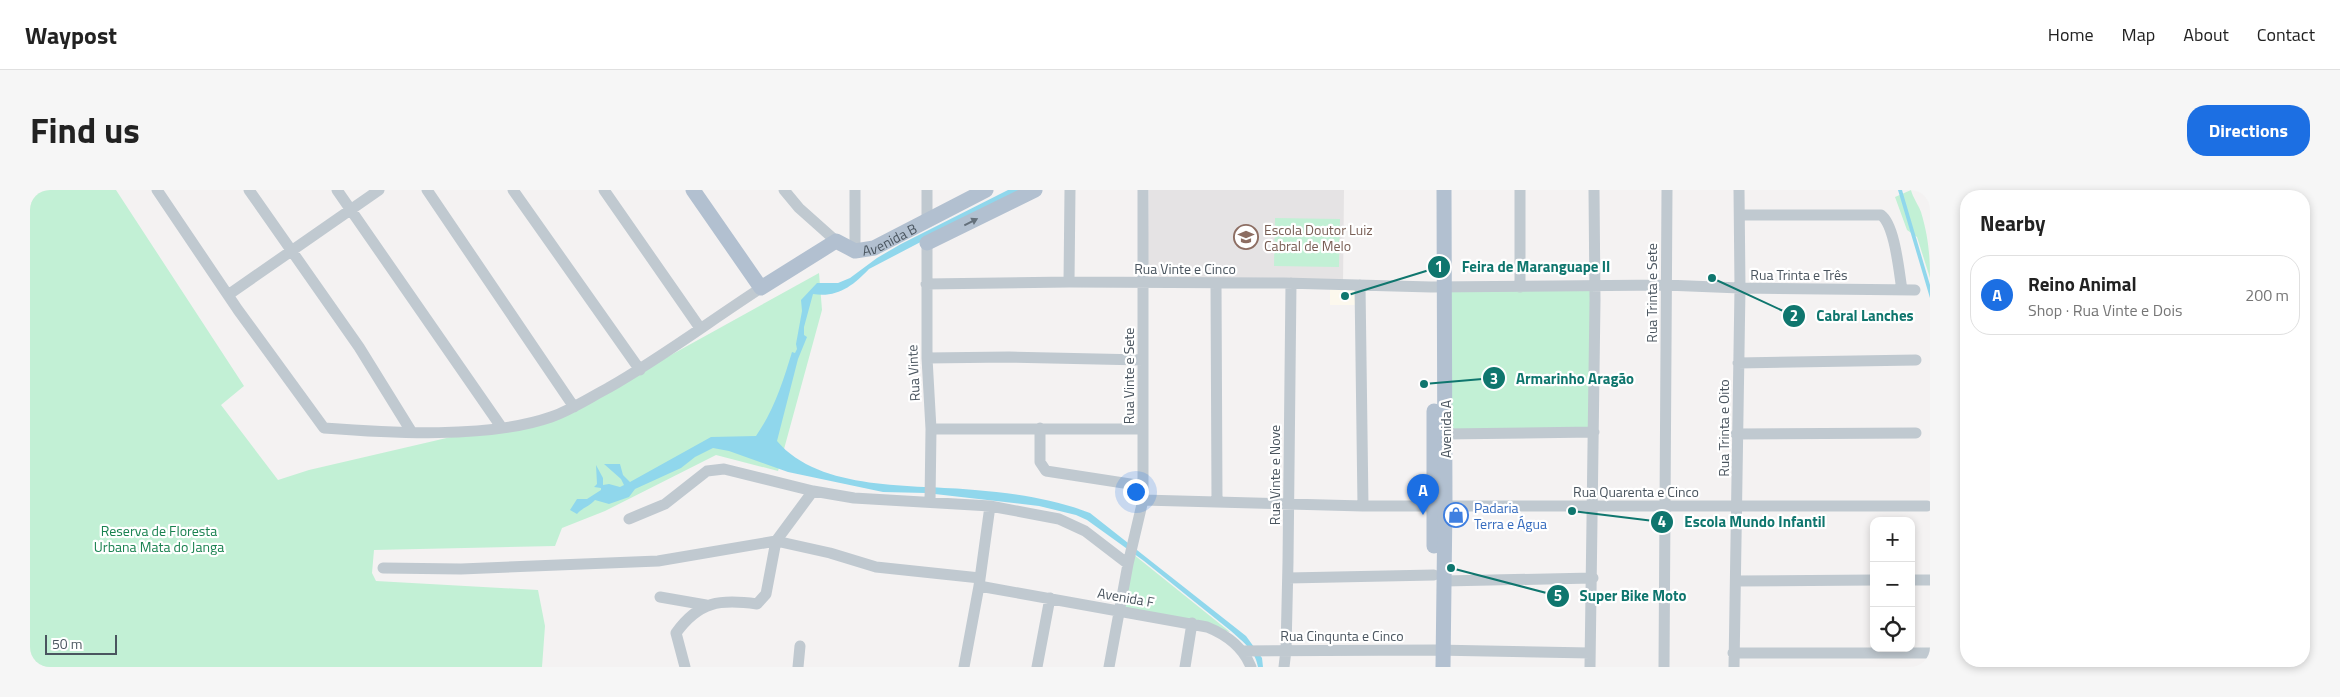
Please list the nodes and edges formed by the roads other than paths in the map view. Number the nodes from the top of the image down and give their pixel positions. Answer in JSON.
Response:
{"nodes":[{"id":1,"x":157,"y":190,"type":"edge"},
{"id":2,"x":249,"y":190,"type":"edge"},
{"id":3,"x":337,"y":190,"type":"edge"},
{"id":4,"x":379,"y":190,"type":"edge"},
{"id":5,"x":427,"y":190,"type":"edge"},
{"id":6,"x":513,"y":190,"type":"edge"},
{"id":7,"x":604,"y":190,"type":"edge"},
{"id":8,"x":693,"y":190,"type":"edge"},
{"id":9,"x":784,"y":190,"type":"edge"},
{"id":10,"x":855,"y":190,"type":"edge"},
{"id":11,"x":927,"y":190,"type":"edge"},
{"id":12,"x":986,"y":190,"type":"edge"},
{"id":13,"x":1034,"y":190,"type":"edge"},
{"id":14,"x":1070,"y":190,"type":"edge"},
{"id":15,"x":1143,"y":190,"type":"edge"},
{"id":16,"x":1435,"y":190,"type":"edge"},
{"id":17,"x":1444,"y":190,"type":"edge"},
{"id":18,"x":1520,"y":190,"type":"edge"},
{"id":19,"x":1594,"y":190,"type":"edge"},
{"id":20,"x":1667,"y":190,"type":"edge"},
{"id":21,"x":1739,"y":190,"type":"edge"},
{"id":22,"x":351,"y":209,"type":"junction"},
{"id":23,"x":1740,"y":214,"type":"junction"},
{"id":24,"x":927,"y":220,"type":"junction"},
{"id":25,"x":836,"y":240,"type":"junction"},
{"id":26,"x":927,"y":243,"type":"junction"},
{"id":27,"x":292,"y":250,"type":"junction"},
{"id":28,"x":855,"y":250,"type":"junction"},
{"id":29,"x":1068,"y":282,"type":"junction"},
{"id":30,"x":1143,"y":283,"type":"junction"},
{"id":31,"x":1216,"y":283,"type":"junction"},
{"id":32,"x":1291,"y":283,"type":"junction"},
{"id":33,"x":926,"y":284,"type":"junction"},
{"id":34,"x":1360,"y":285,"type":"junction"},
{"id":35,"x":1665,"y":285,"type":"junction"},
{"id":36,"x":1595,"y":286,"type":"junction"},
{"id":37,"x":1439,"y":287,"type":"junction"},
{"id":38,"x":1520,"y":287,"type":"junction"},
{"id":39,"x":761,"y":288,"type":"junction"},
{"id":40,"x":1740,"y":288,"type":"junction"},
{"id":41,"x":1902,"y":290,"type":"junction"},
{"id":42,"x":1915,"y":290,"type":"dead end"},
{"id":43,"x":228,"y":295,"type":"junction"},
{"id":44,"x":700,"y":328,"type":"junction"},
{"id":45,"x":927,"y":358,"type":"junction"},
{"id":46,"x":1143,"y":360,"type":"junction"},
{"id":47,"x":1916,"y":360,"type":"dead end"},
{"id":48,"x":1738,"y":363,"type":"junction"},
{"id":49,"x":640,"y":370,"type":"junction"},
{"id":50,"x":574,"y":406,"type":"junction"},
{"id":51,"x":502,"y":428,"type":"junction"},
{"id":52,"x":1040,"y":428,"type":"junction"},
{"id":53,"x":1143,"y":428,"type":"junction"},
{"id":54,"x":931,"y":429,"type":"junction"},
{"id":55,"x":411,"y":431,"type":"junction"},
{"id":56,"x":1594,"y":432,"type":"junction"},
{"id":57,"x":1916,"y":433,"type":"dead end"},
{"id":58,"x":1445,"y":434,"type":"junction"},
{"id":59,"x":1736,"y":434,"type":"junction"},
{"id":60,"x":1143,"y":486,"type":"junction"},
{"id":61,"x":813,"y":490,"type":"junction"},
{"id":62,"x":1143,"y":500,"type":"junction"},
{"id":63,"x":931,"y":501,"type":"junction"},
{"id":64,"x":1217,"y":502,"type":"junction"},
{"id":65,"x":1289,"y":504,"type":"junction"},
{"id":66,"x":1440,"y":504,"type":"junction"},
{"id":67,"x":990,"y":506,"type":"junction"},
{"id":68,"x":1363,"y":506,"type":"junction"},
{"id":69,"x":1593,"y":506,"type":"junction"},
{"id":70,"x":1666,"y":506,"type":"junction"},
{"id":71,"x":1737,"y":506,"type":"junction"},
{"id":72,"x":1927,"y":506,"type":"dead end"},
{"id":73,"x":629,"y":519,"type":"dead end"},
{"id":74,"x":776,"y":541,"type":"junction"},
{"id":75,"x":1128,"y":562,"type":"junction"},
{"id":76,"x":383,"y":568,"type":"dead end"},
{"id":77,"x":1288,"y":578,"type":"junction"},
{"id":78,"x":1439,"y":578,"type":"junction"},
{"id":79,"x":1593,"y":578,"type":"junction"},
{"id":80,"x":1870,"y":580,"type":"edge"},
{"id":81,"x":1915,"y":580,"type":"edge"},
{"id":82,"x":1930,"y":580,"type":"edge"},
{"id":83,"x":1736,"y":581,"type":"junction"},
{"id":84,"x":979,"y":582,"type":"junction"},
{"id":85,"x":660,"y":597,"type":"dead end"},
{"id":86,"x":1050,"y":598,"type":"junction"},
{"id":87,"x":706,"y":605,"type":"junction"},
{"id":88,"x":1119,"y":611,"type":"junction"},
{"id":89,"x":1192,"y":623,"type":"junction"},
{"id":90,"x":800,"y":646,"type":"dead end"},
{"id":91,"x":1286,"y":650,"type":"junction"},
{"id":92,"x":1439,"y":650,"type":"junction"},
{"id":93,"x":1245,"y":651,"type":"junction"},
{"id":94,"x":1590,"y":653,"type":"junction"},
{"id":95,"x":1733,"y":653,"type":"junction"},
{"id":96,"x":1930,"y":653,"type":"edge"},
{"id":97,"x":686,"y":667,"type":"edge"},
{"id":98,"x":798,"y":667,"type":"edge"},
{"id":99,"x":964,"y":667,"type":"edge"},
{"id":100,"x":1037,"y":667,"type":"edge"},
{"id":101,"x":1109,"y":667,"type":"edge"},
{"id":102,"x":1184,"y":667,"type":"edge"},
{"id":103,"x":1251,"y":667,"type":"edge"},
{"id":104,"x":1284,"y":667,"type":"edge"},
{"id":105,"x":1434,"y":667,"type":"edge"},
{"id":106,"x":1443,"y":667,"type":"edge"},
{"id":107,"x":1590,"y":667,"type":"edge"},
{"id":108,"x":1664,"y":667,"type":"edge"},
{"id":109,"x":1734,"y":667,"type":"edge"}],
"edges":[{"from":1,"to":43,"type":"street"},
{"from":2,"to":27,"type":"street"},
{"from":3,"to":22,"type":"street"},
{"from":4,"to":22,"type":"street"},
{"from":5,"to":50,"type":"street"},
{"from":6,"to":49,"type":"street"},
{"from":7,"to":44,"type":"street"},
{"from":8,"to":39,"type":"main road"},
{"from":9,"to":25,"type":"street","name":"Avenida B"},
{"from":10,"to":28,"type":"street"},
{"from":11,"to":24,"type":"street"},
{"from":12,"to":24,"type":"main road","name":"Avenida B"},
{"from":26,"to":13,"type":"main road","name":"Avenida B","one_way":true},
{"from":14,"to":29,"type":"street"},
{"from":15,"to":30,"type":"street","name":"Rua Vinte e Sete"},
{"from":16,"to":37,"type":"main road","name":"Avenida A"},
{"from":17,"to":37,"type":"main road","name":"Avenida A"},
{"from":18,"to":38,"type":"street"},
{"from":19,"to":36,"type":"street"},
{"from":20,"to":35,"type":"street","name":"Rua Trinta e Sete"},
{"from":21,"to":23,"type":"street","name":"Rua Trinta e Oito"},
{"from":22,"to":27,"type":"street"},
{"from":22,"to":51,"type":"street"},
{"from":23,"to":40,"type":"street","name":"Rua Trinta e Oito"},
{"from":23,"to":41,"type":"street"},
{"from":24,"to":26,"type":"main road","name":"Avenida B"},
{"from":24,"to":28,"type":"main road","name":"Avenida B"},
{"from":25,"to":28,"type":"main road","name":"Avenida B"},
{"from":25,"to":39,"type":"main road"},
{"from":26,"to":33,"type":"street","name":"Rua Vinte"},
{"from":27,"to":43,"type":"street"},
{"from":27,"to":55,"type":"street"},
{"from":29,"to":30,"type":"street","name":"Rua Vinte e Cinco"},
{"from":29,"to":33,"type":"street","name":"Rua Vinte e Cinco"},
{"from":30,"to":31,"type":"street","name":"Rua Vinte e Cinco"},
{"from":30,"to":46,"type":"street","name":"Rua Vinte e Sete"},
{"from":31,"to":32,"type":"street","name":"Rua Vinte e Cinco"},
{"from":31,"to":64,"type":"street"},
{"from":32,"to":34,"type":"street","name":"Rua Vinte e Cinco"},
{"from":32,"to":65,"type":"street","name":"Rua Vinte e Nove"},
{"from":33,"to":45,"type":"street","name":"Rua Vinte"},
{"from":34,"to":37,"type":"street","name":"Rua Vinte e Cinco"},
{"from":34,"to":68,"type":"street"},
{"from":35,"to":36,"type":"street","name":"Rua Trinta e Três"},
{"from":35,"to":40,"type":"street","name":"Rua Trinta e Três"},
{"from":35,"to":70,"type":"street","name":"Rua Trinta e Sete"},
{"from":36,"to":38,"type":"street","name":"Rua Trinta e Três"},
{"from":36,"to":56,"type":"street"},
{"from":37,"to":38,"type":"street","name":"Rua Trinta e Três"},
{"from":37,"to":58,"type":"main road","name":"Avenida A"},
{"from":37,"to":66,"type":"main road","name":"Avenida A"},
{"from":39,"to":44,"type":"street"},
{"from":40,"to":41,"type":"street","name":"Rua Trinta e Três"},
{"from":40,"to":48,"type":"street","name":"Rua Trinta e Oito"},
{"from":41,"to":42,"type":"street","name":"Rua Trinta e Três"},
{"from":43,"to":55,"type":"street"},
{"from":44,"to":49,"type":"street"},
{"from":45,"to":46,"type":"street"},
{"from":45,"to":54,"type":"street","name":"Rua Vinte"},
{"from":46,"to":53,"type":"street","name":"Rua Vinte e Sete"},
{"from":47,"to":48,"type":"street"},
{"from":48,"to":59,"type":"street","name":"Rua Trinta e Oito"},
{"from":49,"to":50,"type":"street"},
{"from":50,"to":51,"type":"street"},
{"from":51,"to":55,"type":"street"},
{"from":52,"to":53,"type":"street"},
{"from":52,"to":54,"type":"street"},
{"from":52,"to":60,"type":"street"},
{"from":53,"to":60,"type":"street","name":"Rua Vinte e Sete"},
{"from":54,"to":63,"type":"street","name":"Rua Vinte"},
{"from":56,"to":58,"type":"street"},
{"from":56,"to":69,"type":"street"},
{"from":57,"to":59,"type":"street"},
{"from":58,"to":66,"type":"main road","name":"Avenida A"},
{"from":59,"to":71,"type":"street","name":"Rua Trinta e Oito"},
{"from":60,"to":62,"type":"street","name":"Rua Vinte e Sete"},
{"from":61,"to":63,"type":"street"},
{"from":61,"to":73,"type":"street"},
{"from":61,"to":74,"type":"street"},
{"from":62,"to":64,"type":"street","name":"Rua Quarenta e Cinco"},
{"from":62,"to":75,"type":"street","name":"Rua Vinte e Sete"},
{"from":63,"to":67,"type":"street"},
{"from":64,"to":65,"type":"street","name":"Rua Quarenta e Cinco"},
{"from":65,"to":68,"type":"street","name":"Rua Quarenta e Cinco"},
{"from":65,"to":77,"type":"street","name":"Rua Vinte e Nove"},
{"from":66,"to":68,"type":"street","name":"Rua Quarenta e Cinco"},
{"from":66,"to":69,"type":"street","name":"Rua Quarenta e Cinco"},
{"from":66,"to":78,"type":"main road","name":"Avenida A"},
{"from":67,"to":75,"type":"street"},
{"from":67,"to":84,"type":"street"},
{"from":69,"to":70,"type":"street","name":"Rua Quarenta e Cinco"},
{"from":69,"to":79,"type":"street"},
{"from":70,"to":71,"type":"street","name":"Rua Quarenta e Cinco"},
{"from":70,"to":108,"type":"street","name":"Rua Trinta e Sete"},
{"from":71,"to":72,"type":"street","name":"Rua Quarenta e Cinco"},
{"from":71,"to":83,"type":"street","name":"Rua Trinta e Oito"},
{"from":74,"to":76,"type":"street"},
{"from":74,"to":84,"type":"street","name":"Avenida F"},
{"from":74,"to":87,"type":"street"},
{"from":75,"to":88,"type":"street","name":"Rua Vinte e Sete"},
{"from":77,"to":78,"type":"street"},
{"from":77,"to":91,"type":"street","name":"Rua Vinte e Nove"},
{"from":78,"to":79,"type":"street"},
{"from":78,"to":92,"type":"main road","name":"Avenida A"},
{"from":79,"to":94,"type":"street"},
{"from":80,"to":83,"type":"street"},
{"from":81,"to":82,"type":"street"},
{"from":83,"to":95,"type":"street","name":"Rua Trinta e Oito"},
{"from":84,"to":86,"type":"street","name":"Avenida F"},
{"from":84,"to":99,"type":"street"},
{"from":85,"to":87,"type":"street"},
{"from":86,"to":88,"type":"street","name":"Avenida F"},
{"from":86,"to":100,"type":"street"},
{"from":87,"to":97,"type":"street"},
{"from":88,"to":89,"type":"street","name":"Avenida F"},
{"from":88,"to":101,"type":"street","name":"Rua Vinte e Sete"},
{"from":89,"to":93,"type":"street","name":"Avenida F"},
{"from":89,"to":102,"type":"street"},
{"from":90,"to":98,"type":"street"},
{"from":91,"to":92,"type":"street","name":"Rua Cinqunta e Cinco"},
{"from":91,"to":93,"type":"street","name":"Rua Cinqunta e Cinco"},
{"from":91,"to":104,"type":"street","name":"Rua Vinte e Nove"},
{"from":92,"to":94,"type":"street","name":"Rua Cinqunta e Cinco"},
{"from":92,"to":105,"type":"main road","name":"Avenida A"},
{"from":92,"to":106,"type":"main road","name":"Avenida A"},
{"from":93,"to":103,"type":"street","name":"Avenida F"},
{"from":94,"to":107,"type":"street"},
{"from":95,"to":96,"type":"street"},
{"from":95,"to":109,"type":"street","name":"Rua Trinta e Oito"}]}
